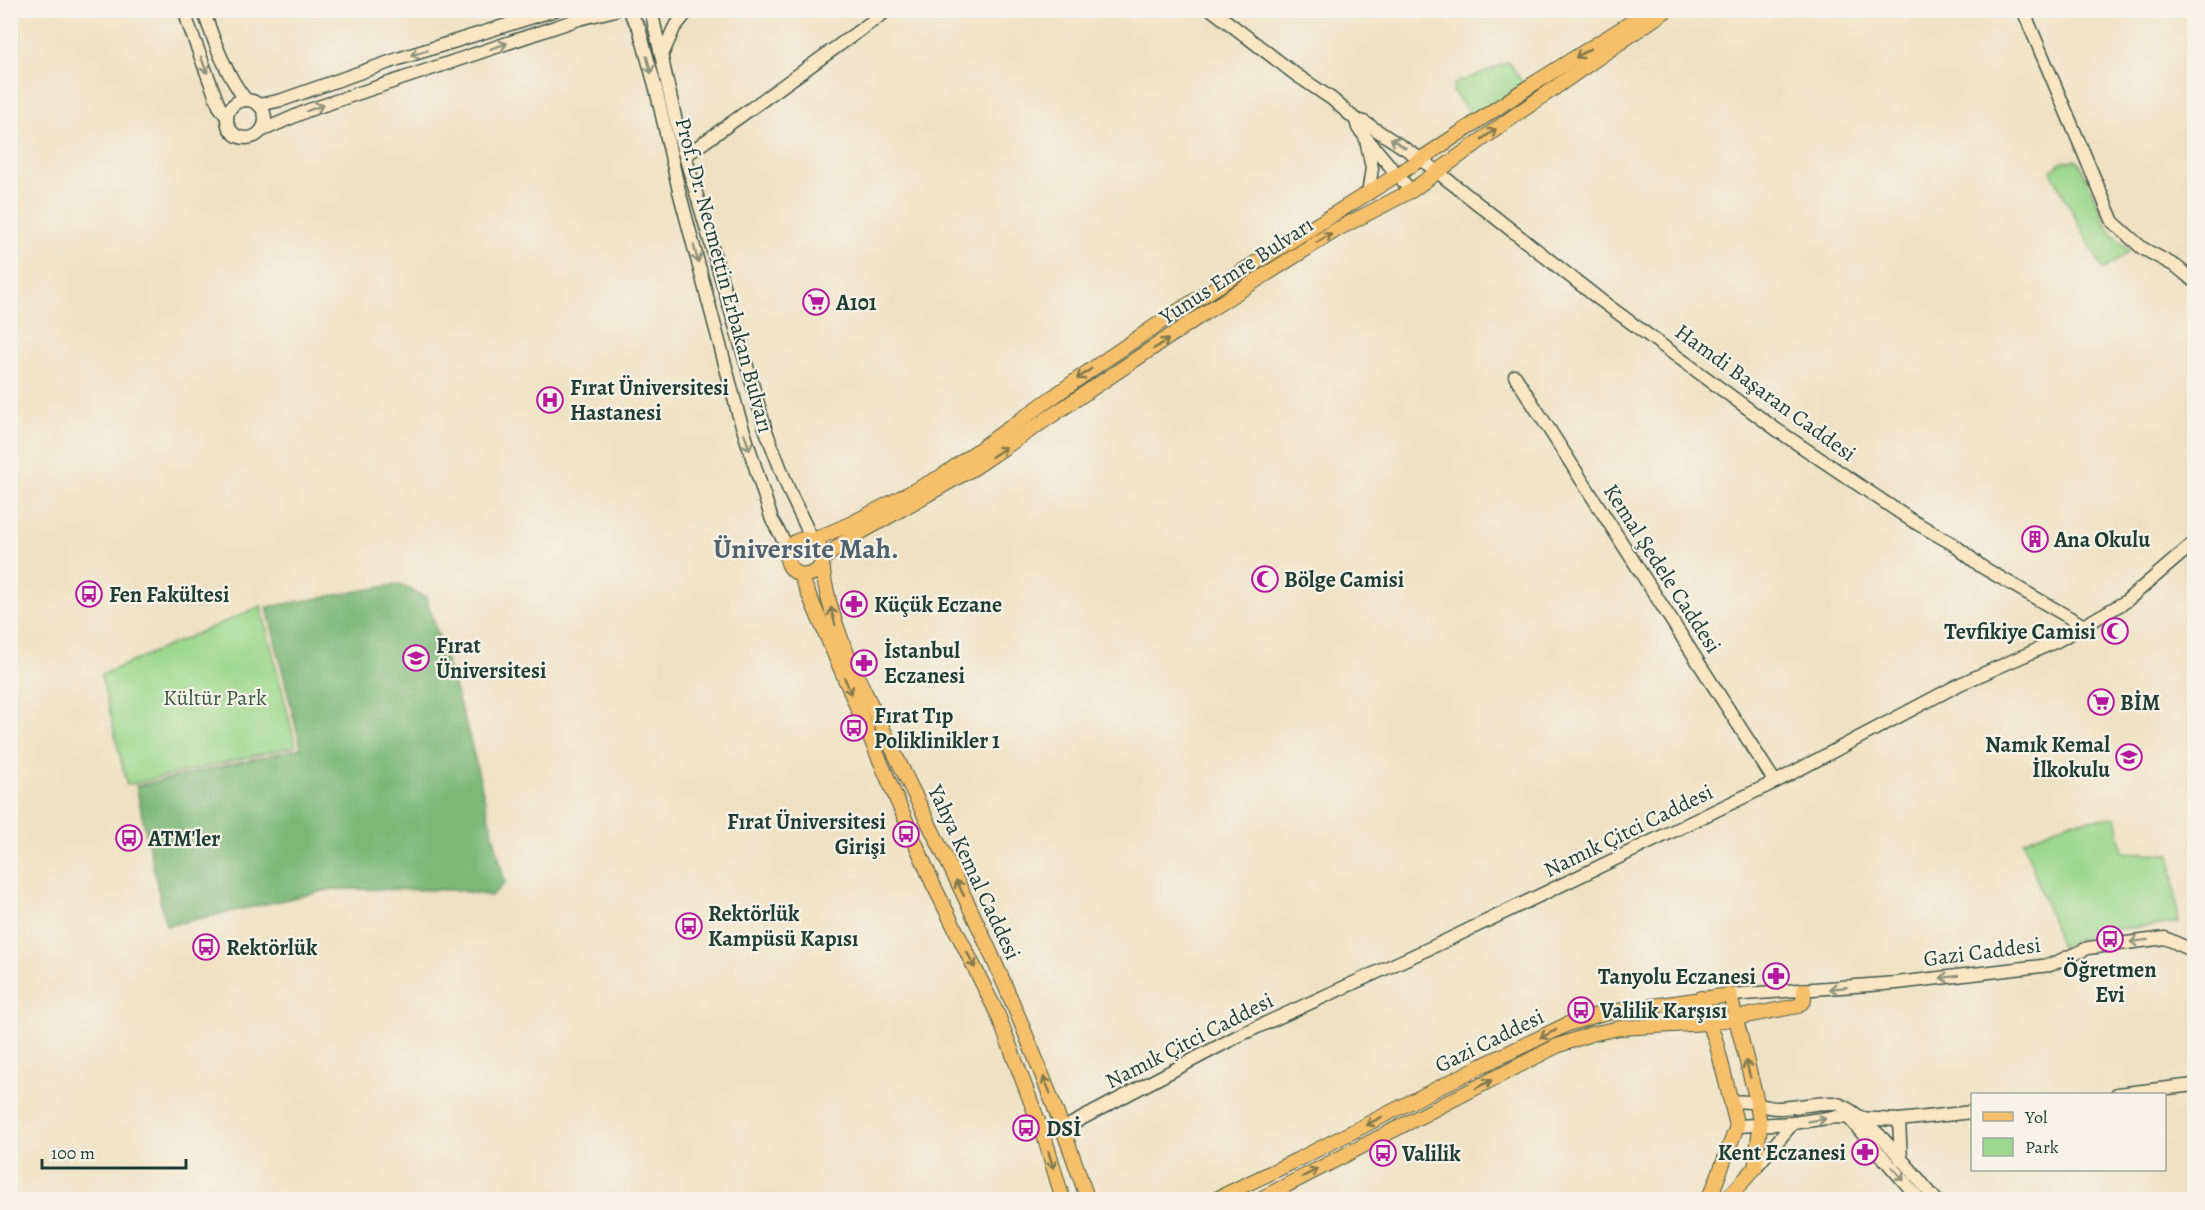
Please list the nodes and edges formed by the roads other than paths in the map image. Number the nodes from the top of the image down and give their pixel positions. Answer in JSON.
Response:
{"nodes":[{"id":1,"x":185,"y":10,"type":"edge"},
{"id":2,"x":203,"y":10,"type":"edge"},
{"id":3,"x":555,"y":10,"type":"edge"},
{"id":4,"x":615,"y":10,"type":"edge"},
{"id":5,"x":629,"y":10,"type":"edge"},
{"id":6,"x":642,"y":10,"type":"edge"},
{"id":7,"x":651,"y":10,"type":"edge"},
{"id":8,"x":689,"y":10,"type":"edge"},
{"id":9,"x":888,"y":10,"type":"edge"},
{"id":10,"x":1212,"y":10,"type":"edge"},
{"id":11,"x":1650,"y":10,"type":"edge"},
{"id":12,"x":1667,"y":10,"type":"edge"},
{"id":13,"x":2023,"y":10,"type":"edge"},
{"id":14,"x":662,"y":55,"type":"junction"},
{"id":15,"x":246,"y":100,"type":"junction"},
{"id":16,"x":259,"y":105,"type":"junction"},
{"id":17,"x":227,"y":117,"type":"junction"},
{"id":18,"x":1356,"y":120,"type":"junction"},
{"id":19,"x":261,"y":131,"type":"junction"},
{"id":20,"x":1365,"y":136,"type":"junction"},
{"id":21,"x":685,"y":156,"type":"junction"},
{"id":22,"x":1421,"y":159,"type":"junction"},
{"id":23,"x":1437,"y":172,"type":"junction"},
{"id":24,"x":1397,"y":176,"type":"junction"},
{"id":25,"x":1411,"y":191,"type":"junction"},
{"id":26,"x":1368,"y":194,"type":"junction"},
{"id":27,"x":2194,"y":281,"type":"edge"},
{"id":28,"x":1515,"y":376,"type":"dead end"},
{"id":29,"x":813,"y":540,"type":"junction"},
{"id":30,"x":2194,"y":543,"type":"edge"},
{"id":31,"x":788,"y":548,"type":"junction"},
{"id":32,"x":823,"y":561,"type":"junction"},
{"id":33,"x":800,"y":574,"type":"junction"},
{"id":34,"x":2084,"y":626,"type":"junction"},
{"id":35,"x":1775,"y":782,"type":"junction"},
{"id":36,"x":2194,"y":951,"type":"edge"},
{"id":37,"x":1804,"y":990,"type":"junction"},
{"id":38,"x":1730,"y":995,"type":"junction"},
{"id":39,"x":1701,"y":998,"type":"junction"},
{"id":40,"x":1735,"y":1018,"type":"junction"},
{"id":41,"x":1708,"y":1023,"type":"junction"},
{"id":42,"x":2194,"y":1085,"type":"edge"},
{"id":43,"x":2132,"y":1093,"type":"edge"},
{"id":44,"x":1733,"y":1102,"type":"junction"},
{"id":45,"x":1757,"y":1102,"type":"junction"},
{"id":46,"x":1971,"y":1112,"type":"edge"},
{"id":47,"x":1849,"y":1118,"type":"junction"},
{"id":48,"x":1863,"y":1119,"type":"junction"},
{"id":49,"x":1899,"y":1120,"type":"junction"},
{"id":50,"x":1793,"y":1123,"type":"junction"},
{"id":51,"x":1737,"y":1126,"type":"junction"},
{"id":52,"x":1760,"y":1126,"type":"junction"},
{"id":53,"x":1064,"y":1128,"type":"junction"},
{"id":54,"x":1901,"y":1160,"type":"junction"},
{"id":55,"x":1755,"y":1168,"type":"junction"},
{"id":56,"x":1063,"y":1200,"type":"edge"},
{"id":57,"x":1088,"y":1200,"type":"edge"},
{"id":58,"x":1214,"y":1200,"type":"edge"},
{"id":59,"x":1258,"y":1200,"type":"edge"},
{"id":60,"x":1706,"y":1200,"type":"edge"},
{"id":61,"x":1726,"y":1200,"type":"edge"},
{"id":62,"x":1920,"y":1200,"type":"edge"},
{"id":63,"x":1936,"y":1200,"type":"edge"}],
"edges":[{"from":1,"to":17,"type":"street","one_way":true},
{"from":2,"to":15,"type":"street"},
{"from":3,"to":16,"type":"street","one_way":true},
{"from":19,"to":4,"type":"street","one_way":true},
{"from":5,"to":6,"type":"street"},
{"from":5,"to":31,"type":"street","name":"Prof. Dr. Necmettin Erbakan Bulvarı","one_way":true},
{"from":7,"to":14,"type":"street","name":"Prof. Dr. Necmettin Erbakan Bulvarı"},
{"from":8,"to":14,"type":"street"},
{"from":9,"to":21,"type":"street"},
{"from":10,"to":18,"type":"street"},
{"from":11,"to":22,"type":"main road","name":"Yunus Emre Bulvarı","one_way":true},
{"from":23,"to":12,"type":"main road","name":"Yunus Emre Bulvarı","one_way":true},
{"from":13,"to":27,"type":"street"},
{"from":14,"to":21,"type":"street","name":"Prof. Dr. Necmettin Erbakan Bulvarı"},
{"from":15,"to":16,"type":"street"},
{"from":15,"to":17,"type":"street"},
{"from":16,"to":19,"type":"street"},
{"from":17,"to":19,"type":"street"},
{"from":18,"to":20,"type":"street"},
{"from":22,"to":18,"type":"street","name":"Hamdi Başaran Caddesi","one_way":true},
{"from":20,"to":24,"type":"street"},
{"from":20,"to":26,"type":"street"},
{"from":21,"to":29,"type":"street","name":"Prof. Dr. Necmettin Erbakan Bulvarı"},
{"from":22,"to":23,"type":"street","name":"Hamdi Başaran Caddesi"},
{"from":22,"to":24,"type":"main road","name":"Yunus Emre Bulvarı"},
{"from":23,"to":25,"type":"main road","name":"Yunus Emre Bulvarı"},
{"from":23,"to":34,"type":"street","name":"Hamdi Başaran Caddesi"},
{"from":24,"to":25,"type":"street"},
{"from":24,"to":26,"type":"main road","name":"Yunus Emre Bulvarı"},
{"from":32,"to":25,"type":"main road","name":"Yunus Emre Bulvarı","one_way":true},
{"from":26,"to":29,"type":"main road","name":"Yunus Emre Bulvarı","one_way":true},
{"from":28,"to":35,"type":"street","name":"Kemal Şedele Caddesi"},
{"from":29,"to":31,"type":"main road"},
{"from":29,"to":32,"type":"main road"},
{"from":30,"to":34,"type":"street","name":"Namık Çitci Caddesi"},
{"from":31,"to":33,"type":"main road"},
{"from":32,"to":33,"type":"main road"},
{"from":53,"to":32,"type":"main road","name":"Yahya Kemal Caddesi","one_way":true},
{"from":33,"to":56,"type":"main road","name":"Yahya Kemal Caddesi","one_way":true},
{"from":34,"to":35,"type":"street","name":"Namık Çitci Caddesi"},
{"from":35,"to":53,"type":"street","name":"Namık Çitci Caddesi"},
{"from":36,"to":37,"type":"street","name":"Gazi Caddesi","one_way":true},
{"from":37,"to":38,"type":"street","name":"Gazi Caddesi"},
{"from":37,"to":40,"type":"main road","name":"Gazi Caddesi"},
{"from":38,"to":39,"type":"main road","name":"Gazi Caddesi"},
{"from":38,"to":40,"type":"main road"},
{"from":39,"to":41,"type":"main road"},
{"from":39,"to":58,"type":"main road","name":"Gazi Caddesi","one_way":true},
{"from":40,"to":41,"type":"main road","name":"Gazi Caddesi"},
{"from":45,"to":40,"type":"main road","one_way":true},
{"from":41,"to":44,"type":"main road"},
{"from":59,"to":41,"type":"main road","name":"Gazi Caddesi","one_way":true},
{"from":42,"to":43,"type":"street"},
{"from":44,"to":45,"type":"street"},
{"from":44,"to":51,"type":"main road"},
{"from":45,"to":48,"type":"street"},
{"from":45,"to":52,"type":"main road"},
{"from":46,"to":49,"type":"street"},
{"from":47,"to":48,"type":"street"},
{"from":50,"to":47,"type":"street","one_way":true},
{"from":47,"to":62,"type":"street","one_way":true},
{"from":48,"to":49,"type":"street"},
{"from":48,"to":54,"type":"street"},
{"from":49,"to":54,"type":"street"},
{"from":50,"to":52,"type":"street"},
{"from":50,"to":55,"type":"street"},
{"from":51,"to":52,"type":"street"},
{"from":51,"to":60,"type":"main road"},
{"from":52,"to":55,"type":"main road"},
{"from":53,"to":57,"type":"main road","name":"Yahya Kemal Caddesi"},
{"from":54,"to":63,"type":"street"},
{"from":55,"to":61,"type":"main road"}]}
